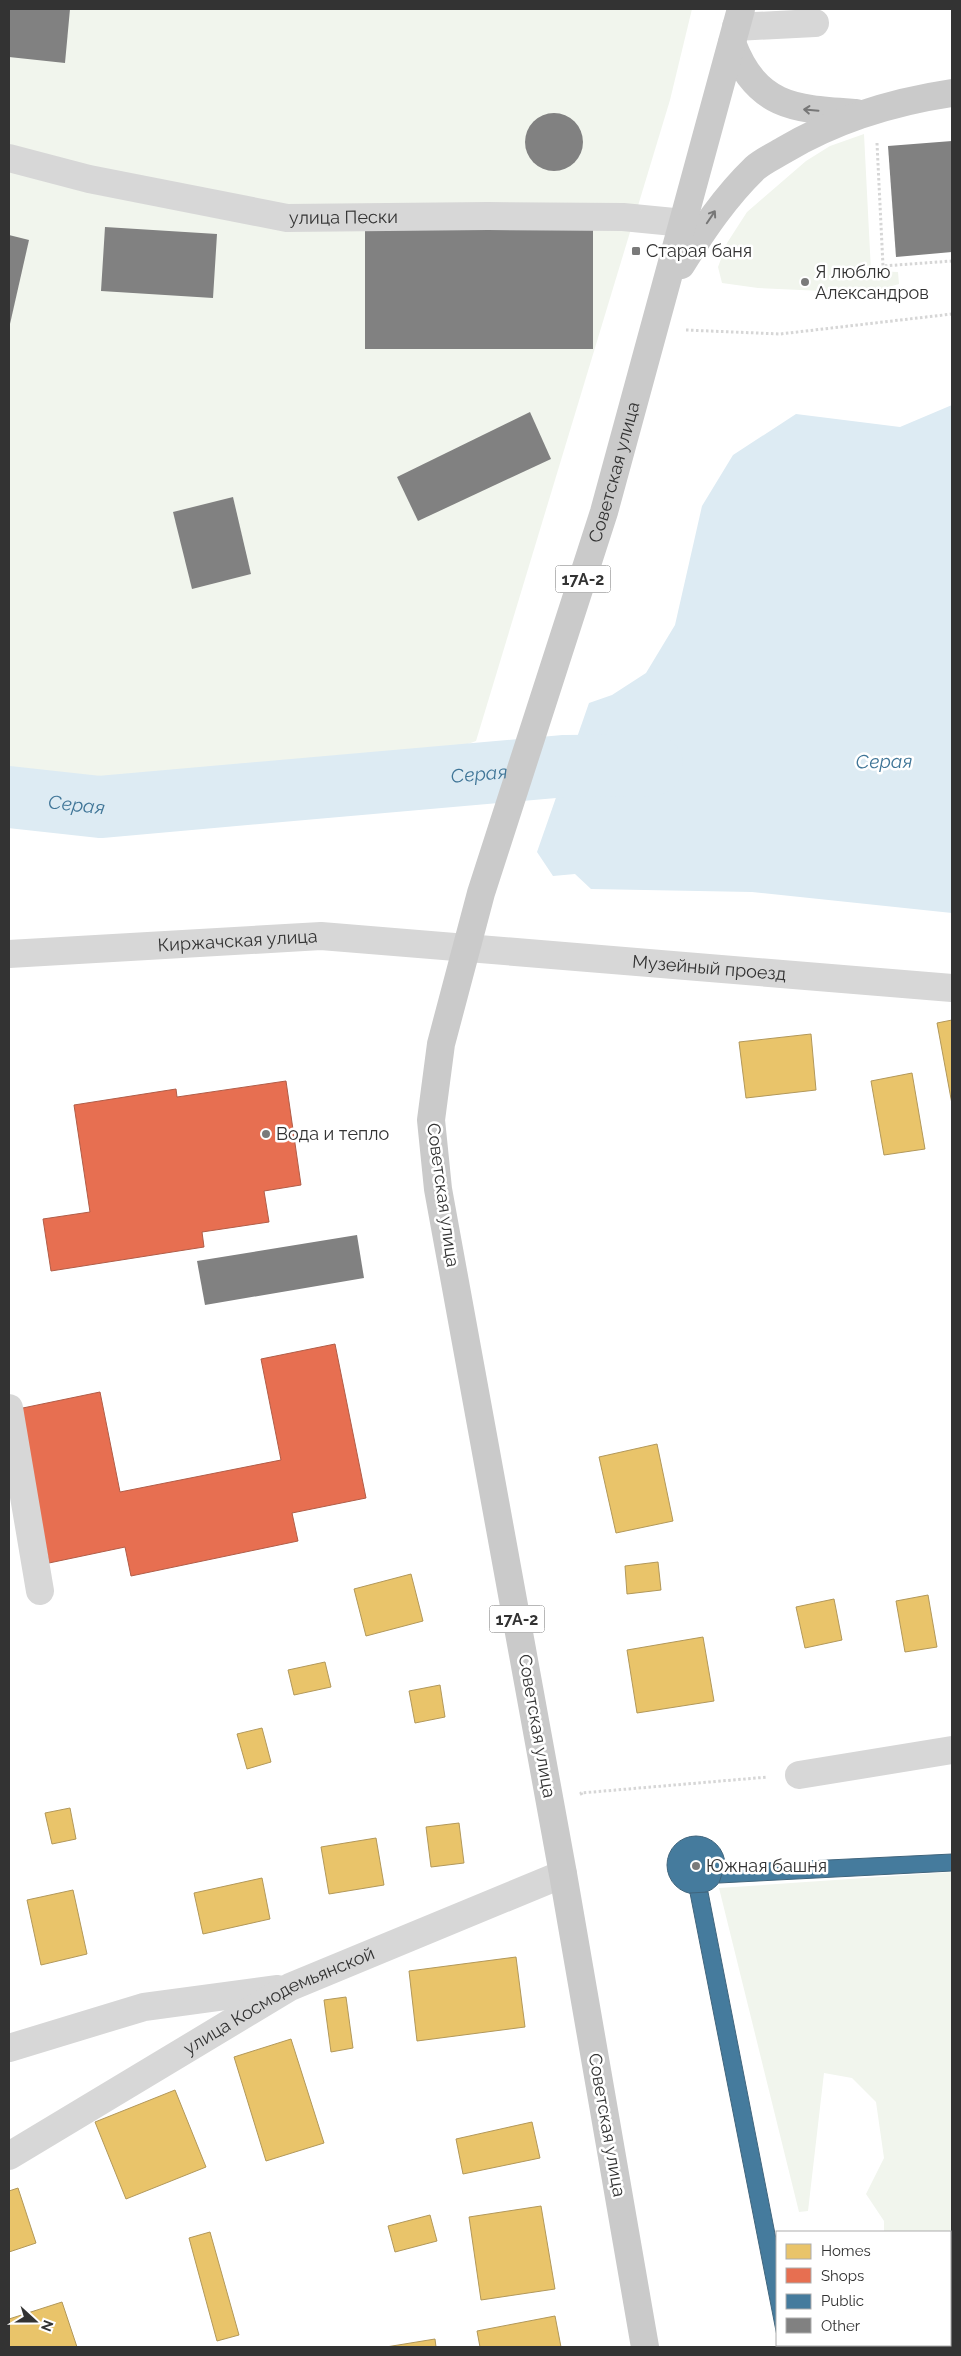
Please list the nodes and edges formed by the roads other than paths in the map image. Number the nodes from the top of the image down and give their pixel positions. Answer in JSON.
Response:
{"nodes":[{"id":1,"x":815,"y":23,"type":"dead end"},
{"id":2,"x":736,"y":26,"type":"edge"},
{"id":3,"x":952,"y":93,"type":"edge"},
{"id":4,"x":860,"y":114,"type":"junction"},
{"id":5,"x":9,"y":158,"type":"edge"},
{"id":6,"x":684,"y":223,"type":"junction"},
{"id":7,"x":666,"y":288,"type":"junction"},
{"id":8,"x":466,"y":947,"type":"junction"},
{"id":9,"x":9,"y":954,"type":"edge"},
{"id":10,"x":952,"y":988,"type":"edge"},
{"id":11,"x":9,"y":1408,"type":"edge"},
{"id":12,"x":40,"y":1591,"type":"dead end"},
{"id":13,"x":952,"y":1750,"type":"edge"},
{"id":14,"x":799,"y":1775,"type":"road end"},
{"id":15,"x":563,"y":1874,"type":"junction"},
{"id":16,"x":290,"y":1987,"type":"junction"},
{"id":17,"x":9,"y":2048,"type":"edge"},
{"id":18,"x":9,"y":2156,"type":"edge"},
{"id":19,"x":645,"y":2347,"type":"edge"}],
"edges":[{"from":1,"to":2,"type":"street"},
{"from":4,"to":2,"type":"main road","one_way":true},
{"from":2,"to":6,"type":"main road","name":"Советская улица","number":"17А-2"},
{"from":3,"to":4,"type":"main road"},
{"from":7,"to":4,"type":"main road","one_way":true},
{"from":5,"to":6,"type":"street","name":"улица Пески"},
{"from":6,"to":7,"type":"main road","name":"Советская улица","number":"17А-2"},
{"from":7,"to":8,"type":"main road","name":"Советская улица","number":"17А-2"},
{"from":8,"to":9,"type":"street","name":"Киржачская улица"},
{"from":8,"to":10,"type":"street","name":"Музейный проезд"},
{"from":8,"to":15,"type":"main road","name":"Советская улица","number":"17А-2"},
{"from":11,"to":12,"type":"street"},
{"from":13,"to":14,"type":"street"},
{"from":15,"to":16,"type":"street","name":"улица Космодемьянской"},
{"from":15,"to":19,"type":"main road","name":"Советская улица","number":"17А-2"},
{"from":16,"to":17,"type":"street"},
{"from":16,"to":18,"type":"street","name":"улица Космодемьянской"}]}
